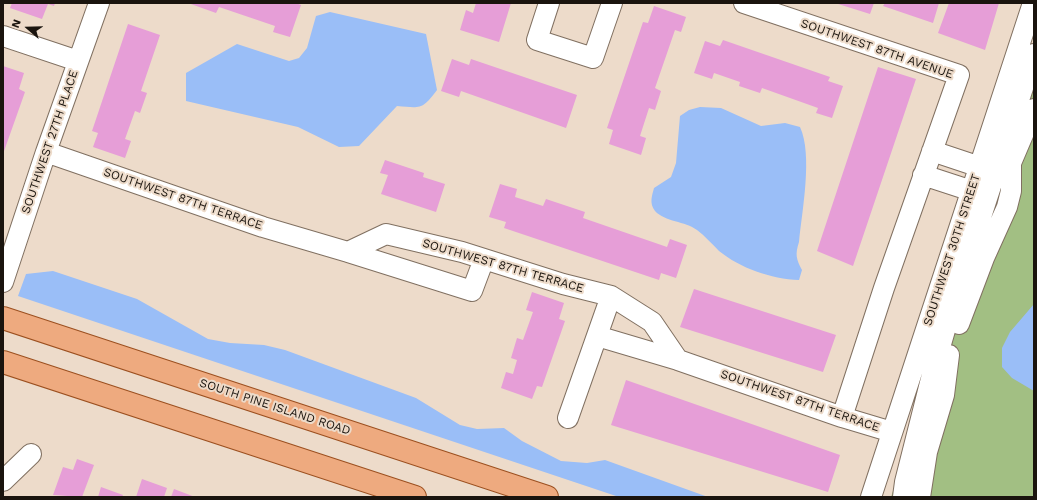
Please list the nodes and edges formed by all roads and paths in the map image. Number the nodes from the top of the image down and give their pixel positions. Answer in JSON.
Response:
{"nodes":[{"id":1,"x":99,"y":3,"type":"edge"},
{"id":2,"x":549,"y":3,"type":"edge"},
{"id":3,"x":612,"y":3,"type":"edge"},
{"id":4,"x":744,"y":3,"type":"edge"},
{"id":5,"x":1033,"y":3,"type":"edge"},
{"id":6,"x":3,"y":36,"type":"edge"},
{"id":7,"x":1034,"y":54,"type":"edge"},
{"id":8,"x":78,"y":61,"type":"junction"},
{"id":9,"x":1034,"y":109,"type":"edge"},
{"id":10,"x":932,"y":151,"type":"junction"},
{"id":11,"x":46,"y":152,"type":"junction"},
{"id":12,"x":980,"y":167,"type":"junction"},
{"id":13,"x":923,"y":175,"type":"junction"},
{"id":14,"x":972,"y":191,"type":"junction"},
{"id":15,"x":348,"y":252,"type":"junction"},
{"id":16,"x":484,"y":259,"type":"junction"},
{"id":17,"x":3,"y":282,"type":"edge"},
{"id":18,"x":611,"y":296,"type":"junction"},
{"id":19,"x":3,"y":318,"type":"edge"},
{"id":20,"x":597,"y":336,"type":"junction"},
{"id":21,"x":678,"y":360,"type":"junction"},
{"id":22,"x":3,"y":362,"type":"edge"},
{"id":23,"x":842,"y":417,"type":"junction"},
{"id":24,"x":568,"y":418,"type":"dead end"},
{"id":25,"x":892,"y":432,"type":"junction"},
{"id":26,"x":31,"y":454,"type":"dead end"},
{"id":27,"x":3,"y":480,"type":"edge"},
{"id":28,"x":415,"y":497,"type":"edge"},
{"id":29,"x":546,"y":497,"type":"edge"},
{"id":30,"x":871,"y":497,"type":"edge"},
{"id":31,"x":904,"y":497,"type":"edge"},
{"id":32,"x":920,"y":497,"type":"edge"}],
"edges":[{"from":1,"to":8,"type":"street","name":"SOUTHWEST 27TH PLACE"},
{"from":2,"to":3,"type":"street"},
{"from":4,"to":10,"type":"street","name":"SOUTHWEST 87TH AVENUE"},
{"from":5,"to":12,"type":"street","name":"SOUTHWEST 30TH STREET"},
{"from":6,"to":8,"type":"street"},
{"from":7,"to":31,"type":"street"},
{"from":8,"to":11,"type":"street","name":"SOUTHWEST 27TH PLACE"},
{"from":9,"to":32,"type":"street"},
{"from":10,"to":12,"type":"street"},
{"from":10,"to":13,"type":"street","name":"SOUTHWEST 87TH AVENUE"},
{"from":11,"to":15,"type":"street","name":"SOUTHWEST 87TH TERRACE"},
{"from":11,"to":17,"type":"street","name":"SOUTHWEST 27TH PLACE"},
{"from":12,"to":14,"type":"street","name":"SOUTHWEST 30TH STREET"},
{"from":13,"to":14,"type":"street"},
{"from":13,"to":23,"type":"street","name":"SOUTHWEST 87TH AVENUE"},
{"from":14,"to":25,"type":"street","name":"SOUTHWEST 30TH STREET"},
{"from":15,"to":16,"type":"street","name":"SOUTHWEST 87TH TERRACE"},
{"from":15,"to":16,"type":"street"},
{"from":16,"to":18,"type":"street","name":"SOUTHWEST 87TH TERRACE"},
{"from":18,"to":20,"type":"street"},
{"from":18,"to":21,"type":"street","name":"SOUTHWEST 87TH TERRACE"},
{"from":19,"to":29,"type":"main road","name":"SOUTH PINE ISLAND ROAD"},
{"from":20,"to":21,"type":"street"},
{"from":20,"to":24,"type":"street"},
{"from":21,"to":23,"type":"street","name":"SOUTHWEST 87TH TERRACE"},
{"from":22,"to":28,"type":"main road"},
{"from":23,"to":25,"type":"street","name":"SOUTHWEST 87TH TERRACE"},
{"from":25,"to":30,"type":"street","name":"SOUTHWEST 30TH STREET"},
{"from":26,"to":27,"type":"street"}]}
